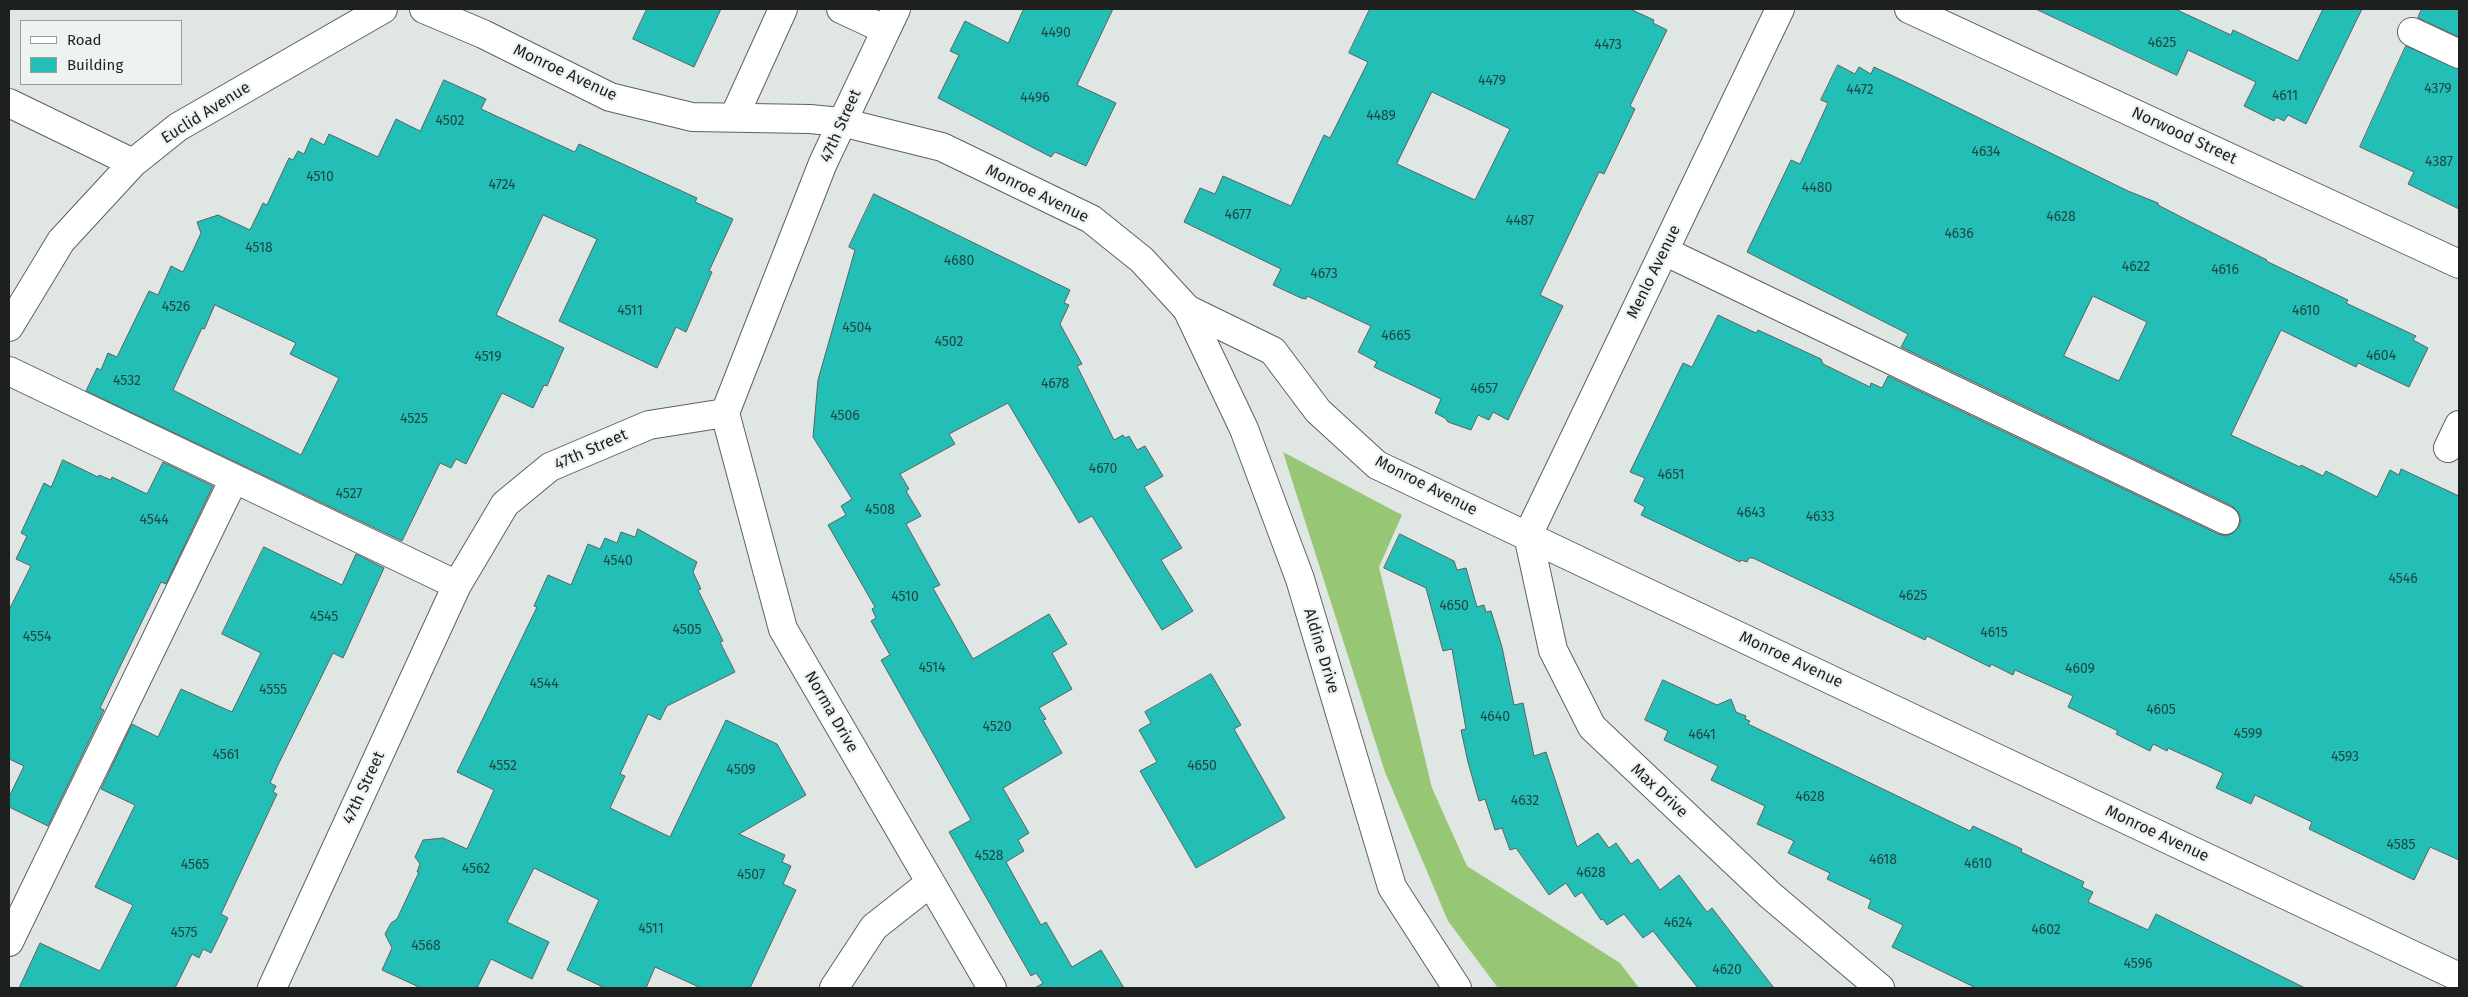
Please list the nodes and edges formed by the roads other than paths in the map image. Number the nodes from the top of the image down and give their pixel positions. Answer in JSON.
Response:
{"nodes":[{"id":1,"x":383,"y":9,"type":"edge"},
{"id":2,"x":424,"y":9,"type":"edge"},
{"id":3,"x":783,"y":9,"type":"edge"},
{"id":4,"x":841,"y":9,"type":"edge"},
{"id":5,"x":1780,"y":9,"type":"edge"},
{"id":6,"x":1909,"y":9,"type":"edge"},
{"id":7,"x":891,"y":20,"type":"edge"},
{"id":8,"x":2412,"y":32,"type":"dead end"},
{"id":9,"x":2459,"y":54,"type":"edge"},
{"id":10,"x":9,"y":103,"type":"edge"},
{"id":11,"x":734,"y":117,"type":"junction"},
{"id":12,"x":841,"y":122,"type":"junction"},
{"id":13,"x":133,"y":162,"type":"junction"},
{"id":14,"x":1664,"y":250,"type":"junction"},
{"id":15,"x":2459,"y":264,"type":"edge"},
{"id":16,"x":1187,"y":309,"type":"junction"},
{"id":17,"x":9,"y":327,"type":"edge"},
{"id":18,"x":9,"y":371,"type":"edge"},
{"id":19,"x":725,"y":413,"type":"junction"},
{"id":20,"x":234,"y":478,"type":"junction"},
{"id":21,"x":2225,"y":520,"type":"dead end"},
{"id":22,"x":1528,"y":535,"type":"junction"},
{"id":23,"x":457,"y":585,"type":"junction"},
{"id":24,"x":930,"y":884,"type":"junction"},
{"id":25,"x":9,"y":942,"type":"edge"},
{"id":26,"x":2459,"y":978,"type":"edge"},
{"id":27,"x":272,"y":988,"type":"edge"},
{"id":28,"x":834,"y":988,"type":"edge"},
{"id":29,"x":992,"y":988,"type":"edge"},
{"id":30,"x":1458,"y":988,"type":"edge"},
{"id":31,"x":1880,"y":988,"type":"edge"}],
"edges":[{"from":1,"to":13,"type":"street","name":"Euclid Avenue"},
{"from":2,"to":11,"type":"street","name":"Monroe Avenue"},
{"from":3,"to":11,"type":"street"},
{"from":4,"to":7,"type":"street"},
{"from":5,"to":14,"type":"street","name":"Menlo Avenue"},
{"from":6,"to":15,"type":"street","name":"Norwood Street"},
{"from":7,"to":12,"type":"street","name":"47th Street"},
{"from":8,"to":9,"type":"street"},
{"from":10,"to":13,"type":"street"},
{"from":11,"to":12,"type":"street","name":"Monroe Avenue"},
{"from":12,"to":16,"type":"street","name":"Monroe Avenue"},
{"from":12,"to":19,"type":"street","name":"47th Street"},
{"from":13,"to":17,"type":"street","name":"Euclid Avenue"},
{"from":14,"to":21,"type":"street"},
{"from":14,"to":22,"type":"street","name":"Menlo Avenue"},
{"from":16,"to":22,"type":"street","name":"Monroe Avenue"},
{"from":16,"to":30,"type":"street","name":"Aldine Drive"},
{"from":18,"to":20,"type":"street"},
{"from":19,"to":23,"type":"street","name":"47th Street"},
{"from":19,"to":24,"type":"street","name":"Norma Drive"},
{"from":20,"to":23,"type":"street"},
{"from":20,"to":25,"type":"street"},
{"from":22,"to":26,"type":"street","name":"Monroe Avenue"},
{"from":22,"to":31,"type":"street","name":"Max Drive"},
{"from":23,"to":27,"type":"street","name":"47th Street"},
{"from":24,"to":28,"type":"street"},
{"from":24,"to":29,"type":"street","name":"Norma Drive"}]}
